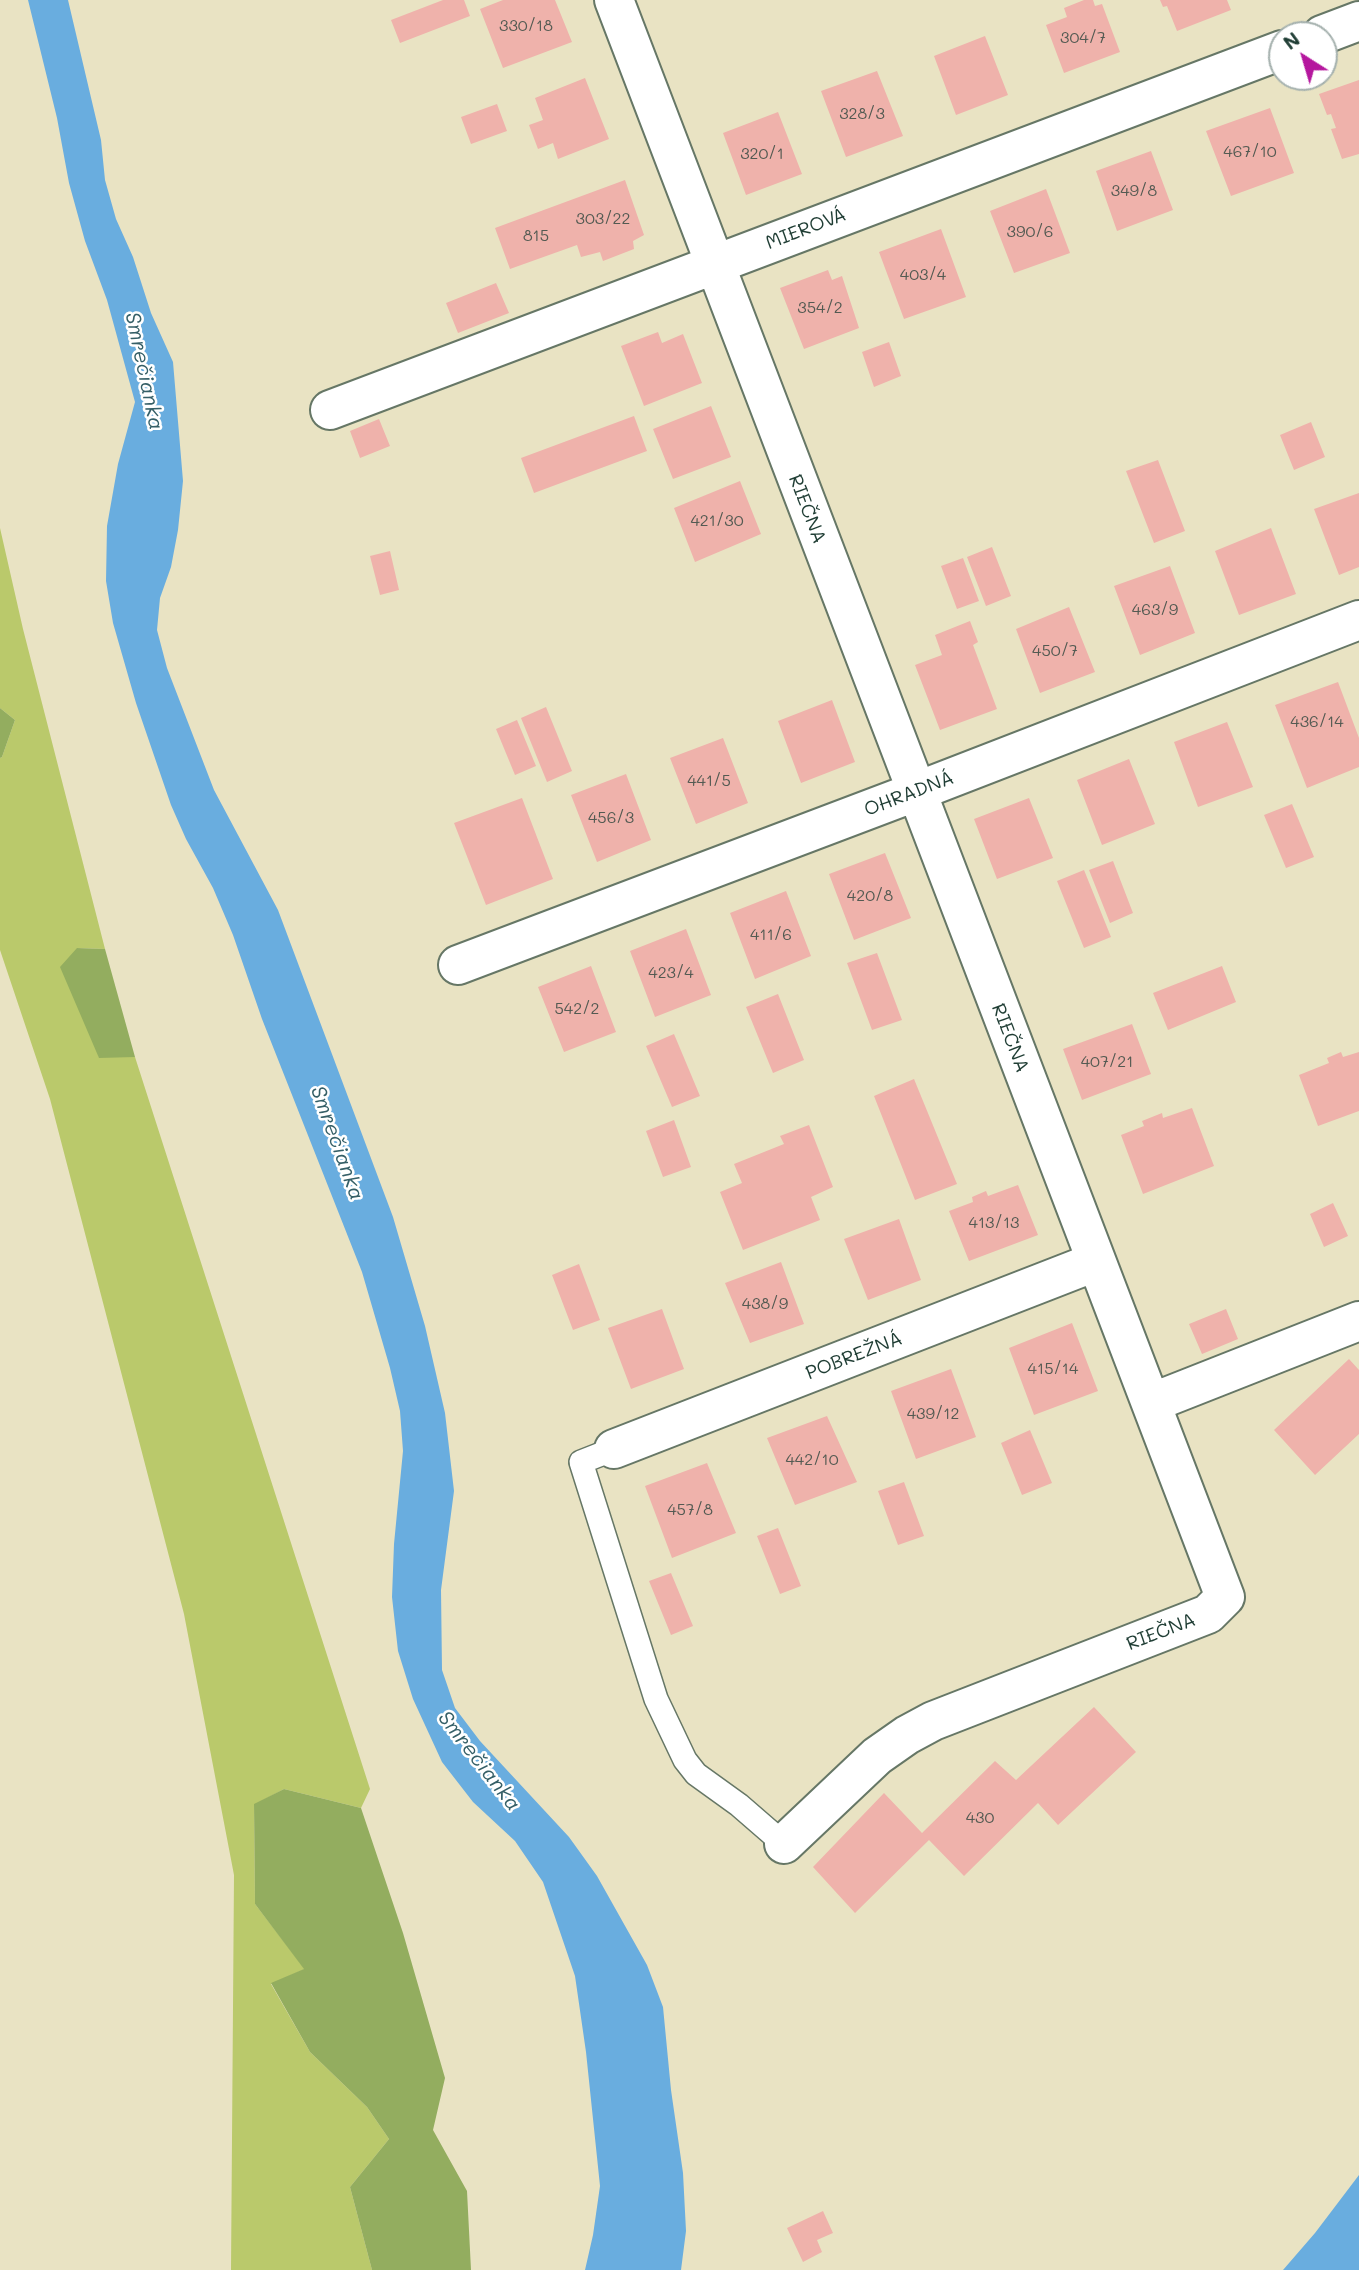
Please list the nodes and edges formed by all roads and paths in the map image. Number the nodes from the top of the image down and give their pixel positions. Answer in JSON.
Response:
{"nodes":[{"id":1,"x":614,"y":0,"type":"edge"},
{"id":2,"x":1359,"y":21,"type":"edge"},
{"id":3,"x":1338,"y":29,"type":"edge"},
{"id":4,"x":1268,"y":55,"type":"edge"},
{"id":5,"x":714,"y":264,"type":"junction"},
{"id":6,"x":330,"y":410,"type":"dead end"},
{"id":7,"x":1359,"y":620,"type":"edge"},
{"id":8,"x":915,"y":792,"type":"junction"},
{"id":9,"x":458,"y":965,"type":"dead end"},
{"id":10,"x":1095,"y":1262,"type":"junction"},
{"id":11,"x":1359,"y":1321,"type":"edge"},
{"id":12,"x":1150,"y":1403,"type":"junction"},
{"id":13,"x":614,"y":1449,"type":"joint"},
{"id":14,"x":784,"y":1844,"type":"joint"}],
"edges":[{"from":1,"to":5,"type":"street","name":"RIEČNA"},
{"from":2,"to":3,"type":"street"},
{"from":4,"to":5,"type":"street","name":"MIEROVÁ"},
{"from":5,"to":6,"type":"street","name":"MIEROVÁ"},
{"from":5,"to":8,"type":"street","name":"RIEČNA"},
{"from":7,"to":8,"type":"street","name":"OHRADNÁ"},
{"from":8,"to":9,"type":"street","name":"OHRADNÁ"},
{"from":8,"to":10,"type":"street","name":"RIEČNA"},
{"from":10,"to":12,"type":"street","name":"RIEČNA"},
{"from":10,"to":13,"type":"street","name":"POBREŽNÁ"},
{"from":11,"to":12,"type":"street"},
{"from":12,"to":14,"type":"street","name":"RIEČNA"},
{"from":13,"to":14,"type":"lane"}]}
